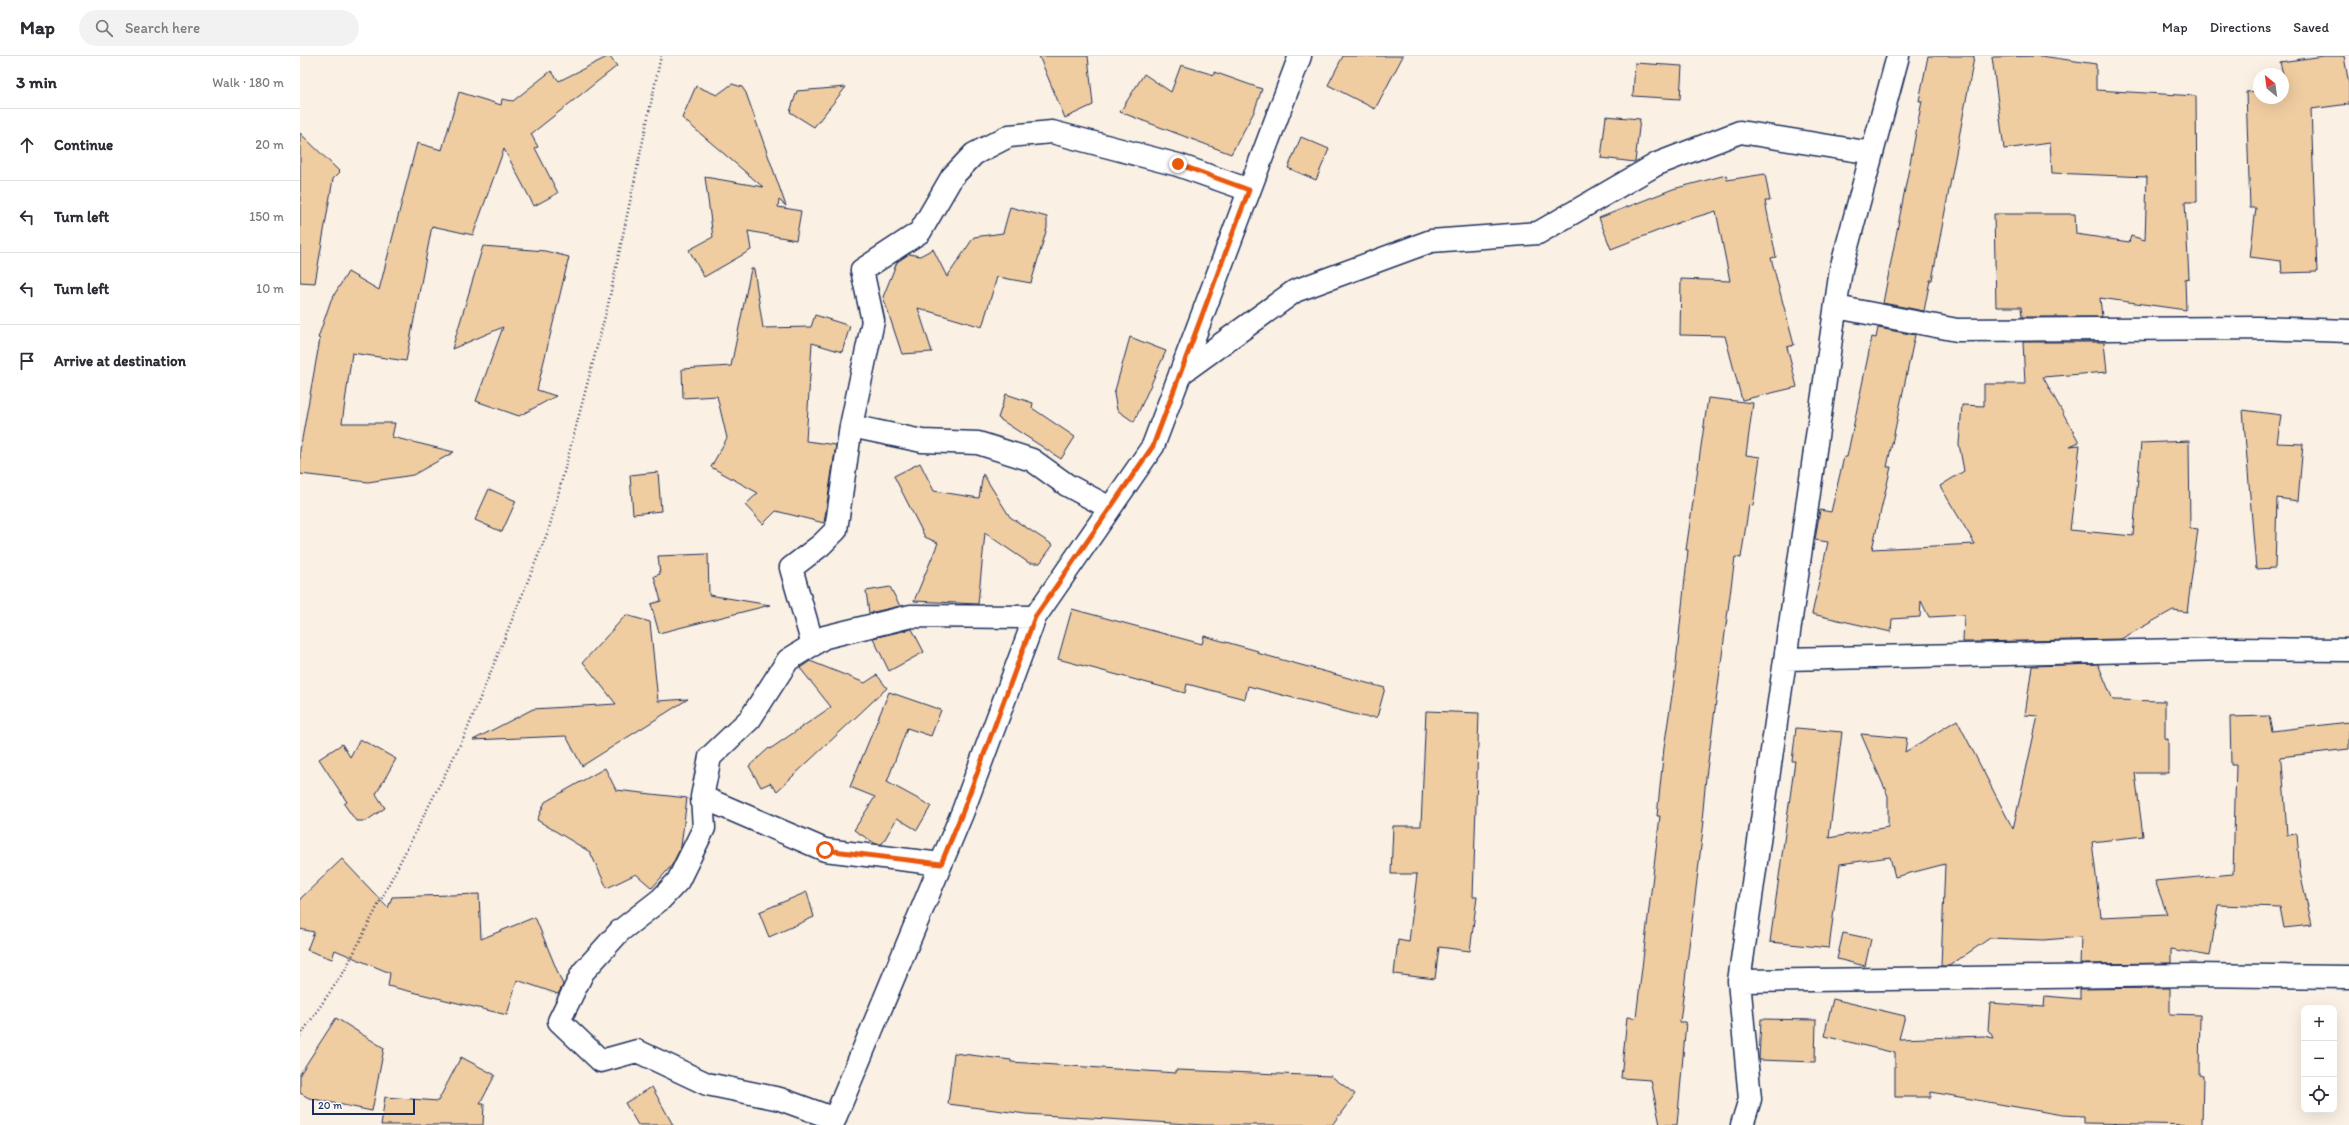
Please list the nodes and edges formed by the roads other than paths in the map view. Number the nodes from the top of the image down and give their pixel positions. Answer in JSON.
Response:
{"nodes":[{"id":1,"x":1300,"y":56,"type":"edge"},
{"id":2,"x":1898,"y":56,"type":"edge"},
{"id":3,"x":1872,"y":153,"type":"junction"},
{"id":4,"x":1249,"y":190,"type":"junction"},
{"id":5,"x":1836,"y":307,"type":"junction"},
{"id":6,"x":2349,"y":331,"type":"edge"},
{"id":7,"x":1180,"y":374,"type":"junction"},
{"id":8,"x":851,"y":426,"type":"junction"},
{"id":9,"x":1110,"y":508,"type":"junction"},
{"id":10,"x":1035,"y":617,"type":"junction"},
{"id":11,"x":812,"y":645,"type":"junction"},
{"id":12,"x":2349,"y":650,"type":"edge"},
{"id":13,"x":1785,"y":659,"type":"junction"},
{"id":14,"x":702,"y":797,"type":"junction"},
{"id":15,"x":941,"y":864,"type":"junction"},
{"id":16,"x":2349,"y":977,"type":"edge"},
{"id":17,"x":1739,"y":981,"type":"junction"},
{"id":18,"x":833,"y":1122,"type":"edge"},
{"id":19,"x":1742,"y":1125,"type":"edge"}],
"edges":[{"from":1,"to":4,"type":"street"},
{"from":2,"to":3,"type":"street"},
{"from":3,"to":5,"type":"street"},
{"from":3,"to":7,"type":"street"},
{"from":4,"to":7,"type":"street"},
{"from":4,"to":8,"type":"street"},
{"from":5,"to":6,"type":"street"},
{"from":5,"to":13,"type":"street"},
{"from":7,"to":9,"type":"street"},
{"from":8,"to":9,"type":"street"},
{"from":8,"to":11,"type":"street"},
{"from":9,"to":10,"type":"street"},
{"from":10,"to":11,"type":"street"},
{"from":10,"to":15,"type":"street"},
{"from":11,"to":14,"type":"street"},
{"from":12,"to":13,"type":"street"},
{"from":13,"to":17,"type":"street"},
{"from":14,"to":15,"type":"street"},
{"from":14,"to":18,"type":"street"},
{"from":15,"to":18,"type":"street"},
{"from":16,"to":17,"type":"street"},
{"from":17,"to":19,"type":"street"}]}
